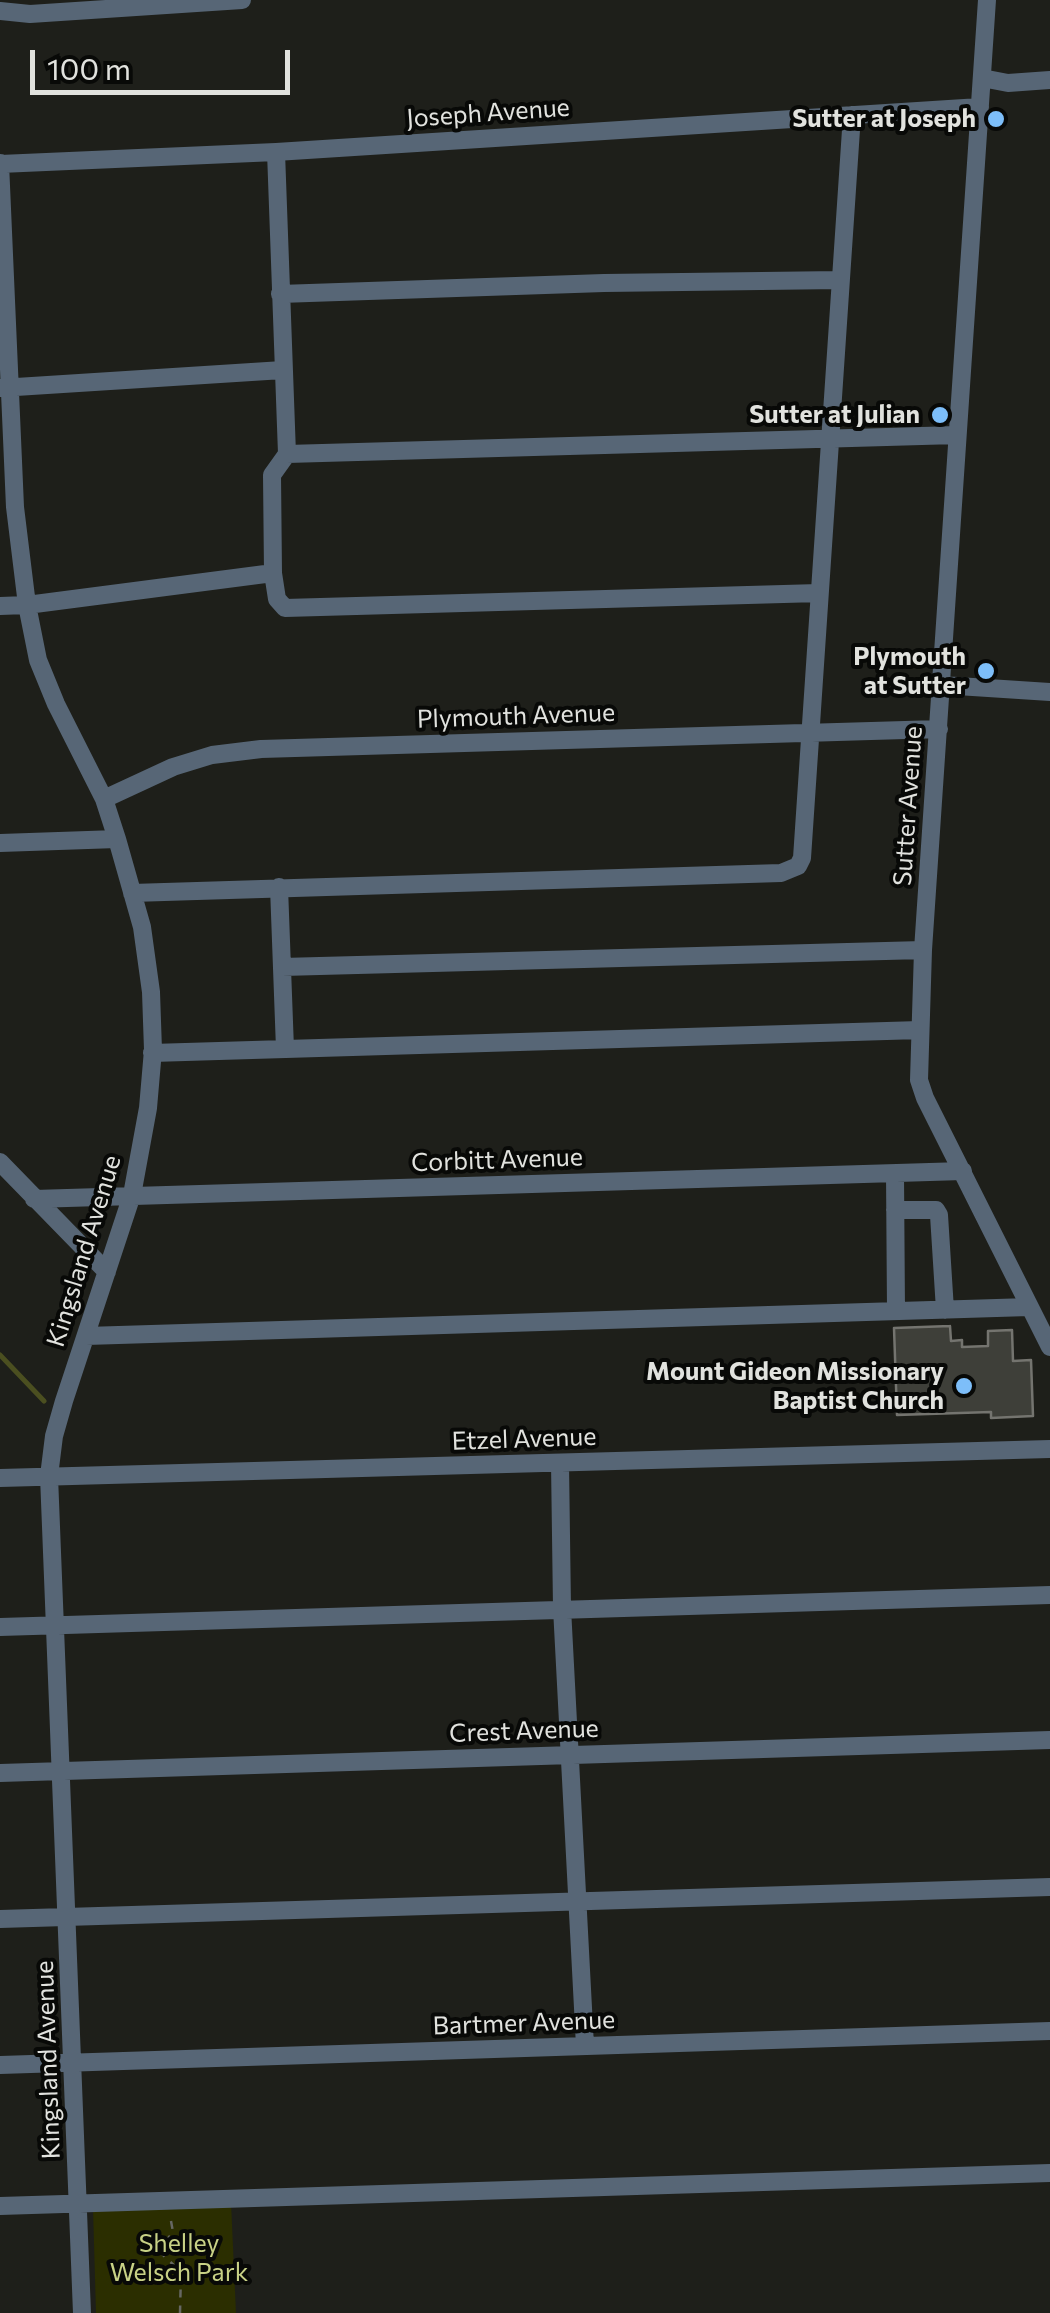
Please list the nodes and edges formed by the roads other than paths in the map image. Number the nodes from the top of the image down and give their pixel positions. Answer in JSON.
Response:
{"nodes":[{"id":1,"x":242,"y":0,"type":"edge"},
{"id":2,"x":987,"y":0,"type":"edge"},
{"id":3,"x":0,"y":11,"type":"edge"},
{"id":4,"x":982,"y":78,"type":"junction"},
{"id":5,"x":1050,"y":80,"type":"edge"},
{"id":6,"x":980,"y":107,"type":"junction"},
{"id":7,"x":852,"y":115,"type":"junction"},
{"id":8,"x":276,"y":152,"type":"junction"},
{"id":9,"x":0,"y":164,"type":"edge"},
{"id":10,"x":2,"y":248,"type":"edge"},
{"id":11,"x":840,"y":280,"type":"junction"},
{"id":12,"x":280,"y":294,"type":"junction"},
{"id":13,"x":282,"y":370,"type":"junction"},
{"id":14,"x":5,"y":388,"type":"edge"},
{"id":15,"x":957,"y":435,"type":"junction"},
{"id":16,"x":830,"y":439,"type":"junction"},
{"id":17,"x":287,"y":454,"type":"junction"},
{"id":18,"x":273,"y":573,"type":"junction"},
{"id":19,"x":819,"y":593,"type":"junction"},
{"id":20,"x":26,"y":605,"type":"junction"},
{"id":21,"x":0,"y":606,"type":"edge"},
{"id":22,"x":942,"y":685,"type":"junction"},
{"id":23,"x":1050,"y":692,"type":"edge"},
{"id":24,"x":939,"y":729,"type":"junction"},
{"id":25,"x":811,"y":733,"type":"junction"},
{"id":26,"x":104,"y":799,"type":"junction"},
{"id":27,"x":118,"y":839,"type":"junction"},
{"id":28,"x":0,"y":842,"type":"edge"},
{"id":29,"x":280,"y":887,"type":"junction"},
{"id":30,"x":132,"y":892,"type":"junction"},
{"id":31,"x":923,"y":950,"type":"junction"},
{"id":32,"x":282,"y":967,"type":"junction"},
{"id":33,"x":920,"y":1030,"type":"junction"},
{"id":34,"x":286,"y":1049,"type":"junction"},
{"id":35,"x":152,"y":1053,"type":"junction"},
{"id":36,"x":0,"y":1162,"type":"edge"},
{"id":37,"x":963,"y":1172,"type":"junction"},
{"id":38,"x":895,"y":1174,"type":"junction"},
{"id":39,"x":132,"y":1195,"type":"junction"},
{"id":40,"x":34,"y":1199,"type":"junction"},
{"id":41,"x":896,"y":1210,"type":"junction"},
{"id":42,"x":107,"y":1272,"type":"junction"},
{"id":43,"x":1029,"y":1307,"type":"junction"},
{"id":44,"x":945,"y":1310,"type":"junction"},
{"id":45,"x":896,"y":1311,"type":"junction"},
{"id":46,"x":86,"y":1336,"type":"junction"},
{"id":47,"x":1050,"y":1346,"type":"edge"},
{"id":48,"x":1050,"y":1448,"type":"edge"},
{"id":49,"x":560,"y":1464,"type":"junction"},
{"id":50,"x":49,"y":1476,"type":"junction"},
{"id":51,"x":0,"y":1478,"type":"edge"},
{"id":52,"x":1050,"y":1595,"type":"edge"},
{"id":53,"x":562,"y":1608,"type":"junction"},
{"id":54,"x":54,"y":1625,"type":"junction"},
{"id":55,"x":0,"y":1627,"type":"edge"},
{"id":56,"x":1050,"y":1740,"type":"edge"},
{"id":57,"x":569,"y":1754,"type":"junction"},
{"id":58,"x":61,"y":1772,"type":"junction"},
{"id":59,"x":0,"y":1774,"type":"edge"},
{"id":60,"x":1050,"y":1887,"type":"edge"},
{"id":61,"x":580,"y":1902,"type":"junction"},
{"id":62,"x":68,"y":1917,"type":"junction"},
{"id":63,"x":0,"y":1919,"type":"edge"},
{"id":64,"x":1050,"y":2032,"type":"edge"},
{"id":65,"x":585,"y":2046,"type":"junction"},
{"id":66,"x":74,"y":2063,"type":"junction"},
{"id":67,"x":0,"y":2065,"type":"edge"},
{"id":68,"x":1050,"y":2174,"type":"edge"},
{"id":69,"x":78,"y":2204,"type":"junction"},
{"id":70,"x":0,"y":2206,"type":"edge"},
{"id":71,"x":82,"y":2313,"type":"edge"}],
"edges":[{"from":1,"to":3,"type":"street"},
{"from":2,"to":4,"type":"street","name":"Sutter Avenue"},
{"from":4,"to":5,"type":"street"},
{"from":4,"to":6,"type":"street","name":"Sutter Avenue"},
{"from":6,"to":7,"type":"street","name":"Joseph Avenue"},
{"from":6,"to":15,"type":"street","name":"Sutter Avenue"},
{"from":7,"to":8,"type":"street","name":"Joseph Avenue"},
{"from":7,"to":11,"type":"street"},
{"from":8,"to":9,"type":"street","name":"Joseph Avenue"},
{"from":8,"to":12,"type":"street"},
{"from":9,"to":10,"type":"street","name":"Kingsland Avenue"},
{"from":10,"to":14,"type":"street","name":"Kingsland Avenue"},
{"from":11,"to":12,"type":"street"},
{"from":11,"to":16,"type":"street"},
{"from":12,"to":13,"type":"street"},
{"from":13,"to":14,"type":"street"},
{"from":13,"to":17,"type":"street"},
{"from":14,"to":20,"type":"street","name":"Kingsland Avenue"},
{"from":15,"to":16,"type":"street"},
{"from":15,"to":22,"type":"street","name":"Sutter Avenue"},
{"from":16,"to":17,"type":"street"},
{"from":16,"to":19,"type":"street"},
{"from":17,"to":18,"type":"street"},
{"from":18,"to":19,"type":"street"},
{"from":18,"to":20,"type":"street"},
{"from":19,"to":25,"type":"street"},
{"from":20,"to":21,"type":"street"},
{"from":20,"to":26,"type":"street","name":"Kingsland Avenue"},
{"from":22,"to":23,"type":"street"},
{"from":22,"to":24,"type":"street","name":"Sutter Avenue"},
{"from":24,"to":25,"type":"street","name":"Plymouth Avenue"},
{"from":24,"to":31,"type":"street","name":"Sutter Avenue"},
{"from":25,"to":26,"type":"street","name":"Plymouth Avenue"},
{"from":25,"to":29,"type":"street"},
{"from":26,"to":27,"type":"street","name":"Kingsland Avenue"},
{"from":27,"to":28,"type":"street"},
{"from":27,"to":30,"type":"street","name":"Kingsland Avenue"},
{"from":29,"to":30,"type":"street"},
{"from":29,"to":32,"type":"street"},
{"from":30,"to":35,"type":"street","name":"Kingsland Avenue"},
{"from":31,"to":32,"type":"street"},
{"from":31,"to":33,"type":"street","name":"Sutter Avenue"},
{"from":32,"to":34,"type":"street"},
{"from":33,"to":34,"type":"street"},
{"from":33,"to":37,"type":"street","name":"Sutter Avenue"},
{"from":34,"to":35,"type":"street"},
{"from":35,"to":39,"type":"street","name":"Kingsland Avenue"},
{"from":36,"to":40,"type":"street"},
{"from":37,"to":38,"type":"street","name":"Corbitt Avenue"},
{"from":37,"to":43,"type":"street","name":"Sutter Avenue"},
{"from":38,"to":39,"type":"street","name":"Corbitt Avenue"},
{"from":38,"to":41,"type":"street"},
{"from":39,"to":40,"type":"street","name":"Corbitt Avenue"},
{"from":39,"to":42,"type":"street","name":"Kingsland Avenue"},
{"from":40,"to":42,"type":"street"},
{"from":41,"to":44,"type":"street"},
{"from":41,"to":45,"type":"street"},
{"from":42,"to":46,"type":"street","name":"Kingsland Avenue"},
{"from":43,"to":44,"type":"street"},
{"from":43,"to":47,"type":"street","name":"Sutter Avenue"},
{"from":44,"to":45,"type":"street"},
{"from":45,"to":46,"type":"street"},
{"from":46,"to":50,"type":"street","name":"Kingsland Avenue"},
{"from":48,"to":49,"type":"street","name":"Etzel Avenue"},
{"from":49,"to":50,"type":"street","name":"Etzel Avenue"},
{"from":49,"to":53,"type":"street"},
{"from":50,"to":51,"type":"street","name":"Etzel Avenue"},
{"from":50,"to":54,"type":"street","name":"Kingsland Avenue"},
{"from":52,"to":53,"type":"street"},
{"from":53,"to":54,"type":"street"},
{"from":53,"to":57,"type":"street"},
{"from":54,"to":55,"type":"street"},
{"from":54,"to":58,"type":"street","name":"Kingsland Avenue"},
{"from":56,"to":57,"type":"street","name":"Crest Avenue"},
{"from":57,"to":58,"type":"street","name":"Crest Avenue"},
{"from":57,"to":61,"type":"street"},
{"from":58,"to":59,"type":"street","name":"Crest Avenue"},
{"from":58,"to":62,"type":"street","name":"Kingsland Avenue"},
{"from":60,"to":61,"type":"street"},
{"from":61,"to":62,"type":"street"},
{"from":61,"to":65,"type":"street"},
{"from":62,"to":63,"type":"street"},
{"from":62,"to":66,"type":"street","name":"Kingsland Avenue"},
{"from":64,"to":65,"type":"street","name":"Bartmer Avenue"},
{"from":65,"to":66,"type":"street","name":"Bartmer Avenue"},
{"from":66,"to":67,"type":"street","name":"Bartmer Avenue"},
{"from":66,"to":69,"type":"street","name":"Kingsland Avenue"},
{"from":68,"to":69,"type":"street"},
{"from":69,"to":70,"type":"street"},
{"from":69,"to":71,"type":"street","name":"Kingsland Avenue"}]}
